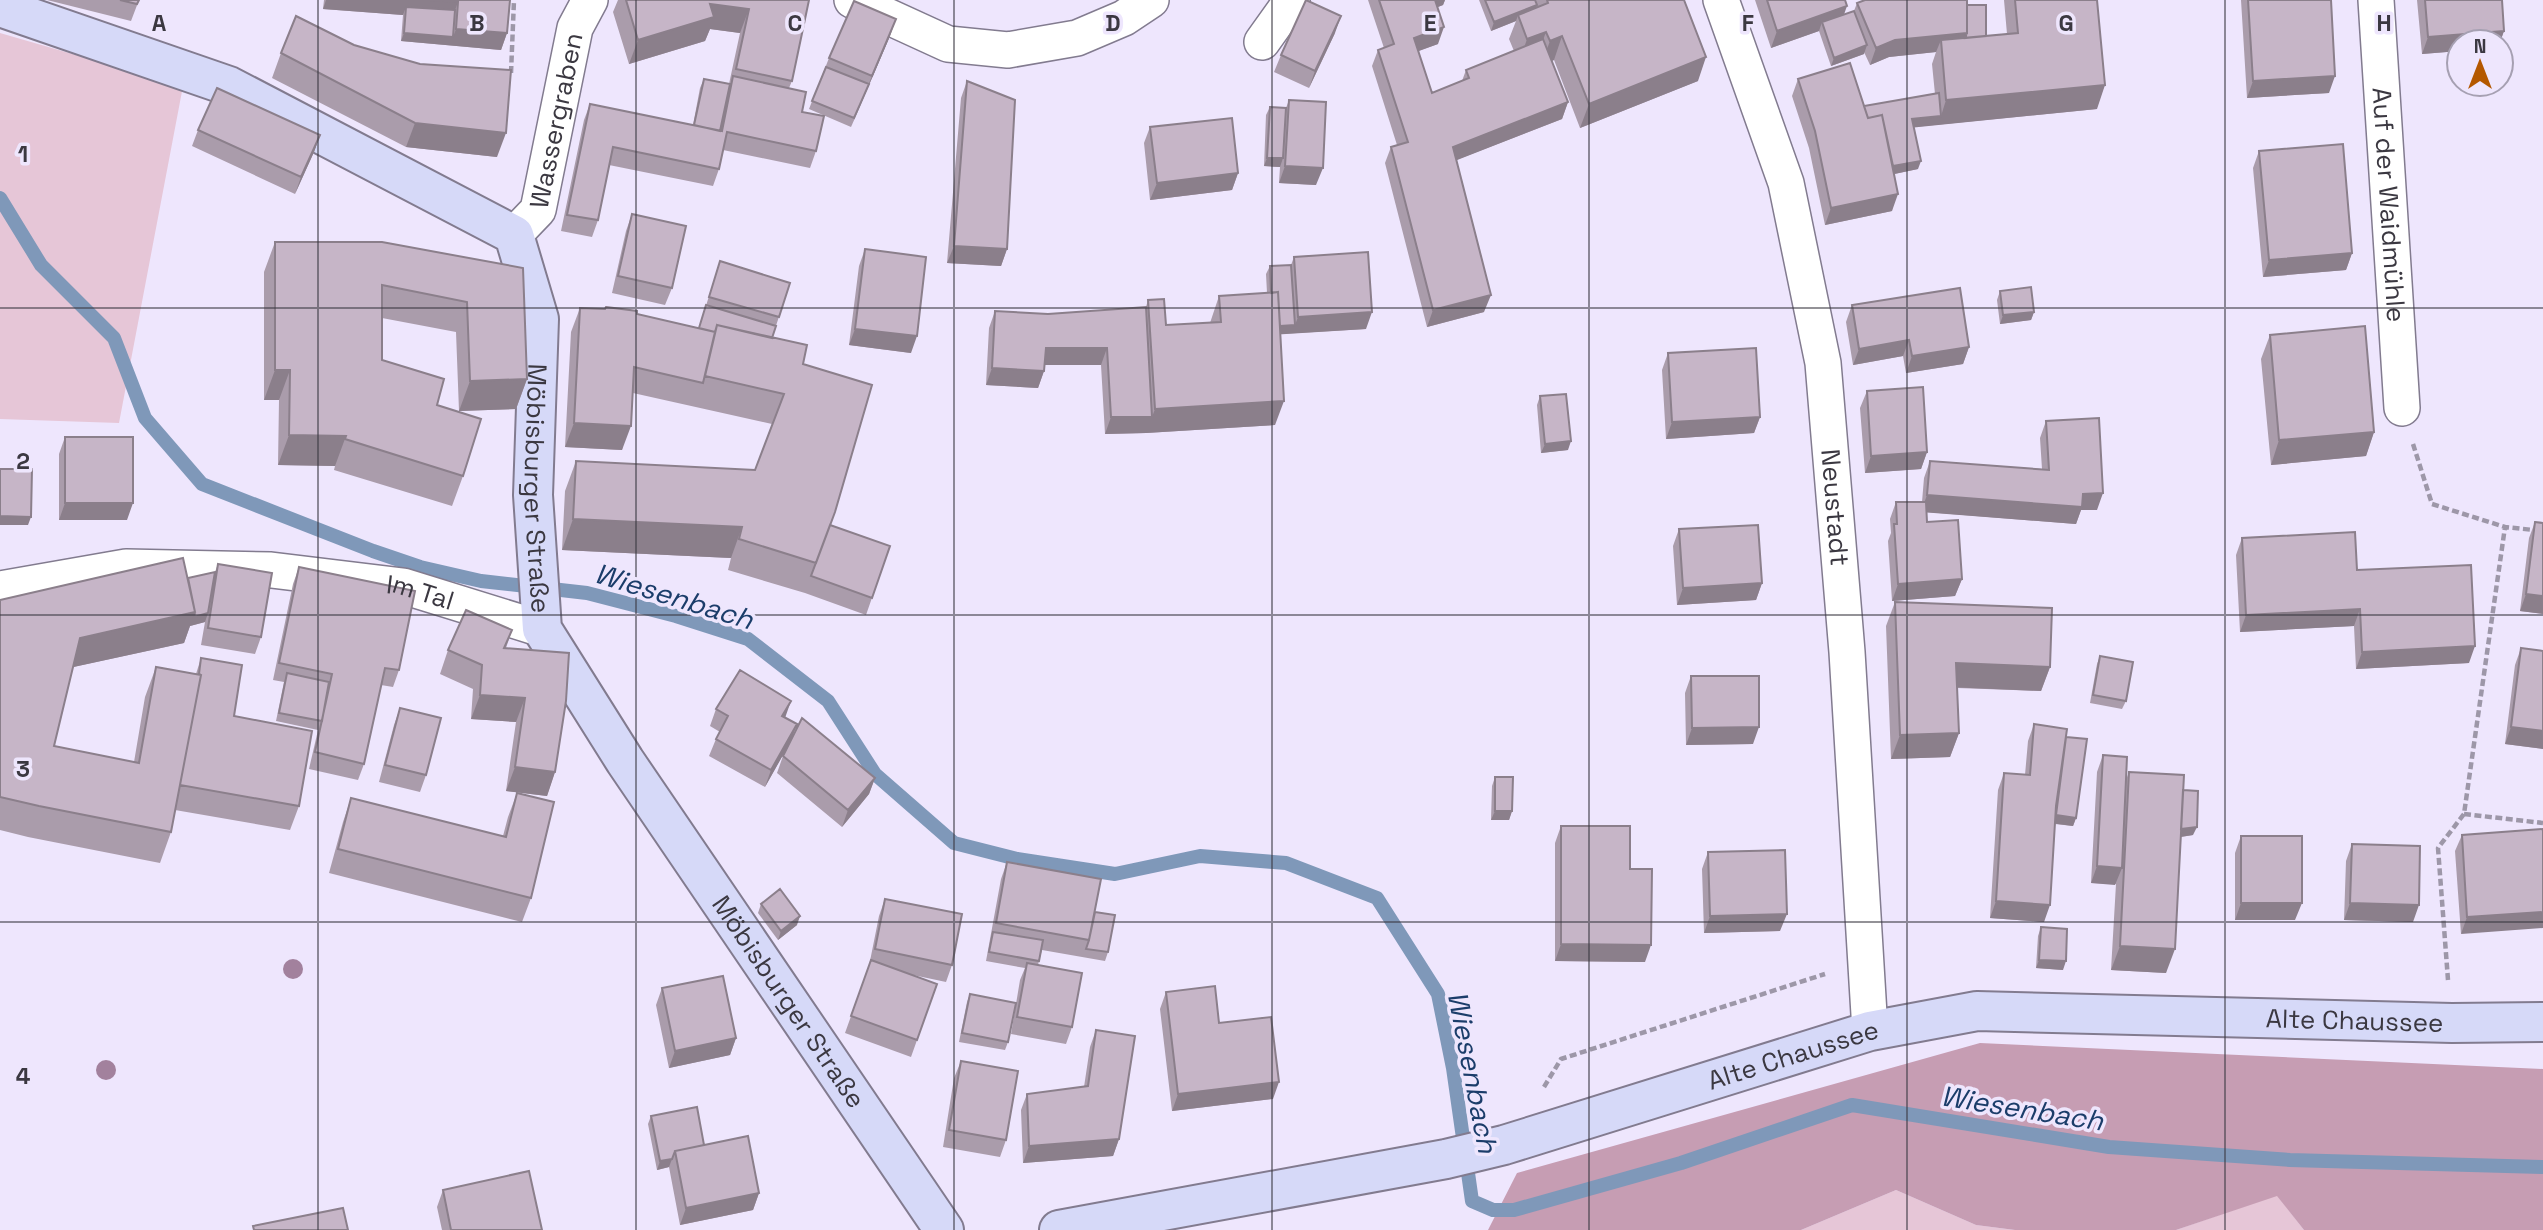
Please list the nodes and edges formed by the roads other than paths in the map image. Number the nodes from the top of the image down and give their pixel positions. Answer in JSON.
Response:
{"nodes":[{"id":1,"x":590,"y":0,"type":"edge"},
{"id":2,"x":852,"y":0,"type":"edge"},
{"id":3,"x":1151,"y":0,"type":"edge"},
{"id":4,"x":1292,"y":0,"type":"edge"},
{"id":5,"x":1721,"y":0,"type":"edge"},
{"id":6,"x":2376,"y":0,"type":"edge"},
{"id":7,"x":0,"y":7,"type":"edge"},
{"id":8,"x":1262,"y":42,"type":"dead end"},
{"id":9,"x":514,"y":235,"type":"junction"},
{"id":10,"x":2402,"y":408,"type":"road end"},
{"id":11,"x":0,"y":589,"type":"edge"},
{"id":12,"x":541,"y":617,"type":"junction"},
{"id":13,"x":2543,"y":1022,"type":"edge"},
{"id":14,"x":1870,"y":1031,"type":"junction"},
{"id":15,"x":944,"y":1230,"type":"edge"},
{"id":16,"x":1059,"y":1230,"type":"edge"}],
"edges":[{"from":1,"to":9,"type":"street","name":"Wassergraben"},
{"from":2,"to":3,"type":"street"},
{"from":4,"to":8,"type":"street"},
{"from":5,"to":14,"type":"street","name":"Neustadt"},
{"from":6,"to":10,"type":"street","name":"Auf der Waidmühle"},
{"from":7,"to":9,"type":"street"},
{"from":9,"to":12,"type":"street","name":"Möbisburger Straße"},
{"from":11,"to":12,"type":"street","name":"Im Tal"},
{"from":12,"to":15,"type":"street","name":"Möbisburger Straße"},
{"from":13,"to":14,"type":"street","name":"Alte Chaussee"},
{"from":14,"to":16,"type":"street","name":"Alte Chaussee"}]}
